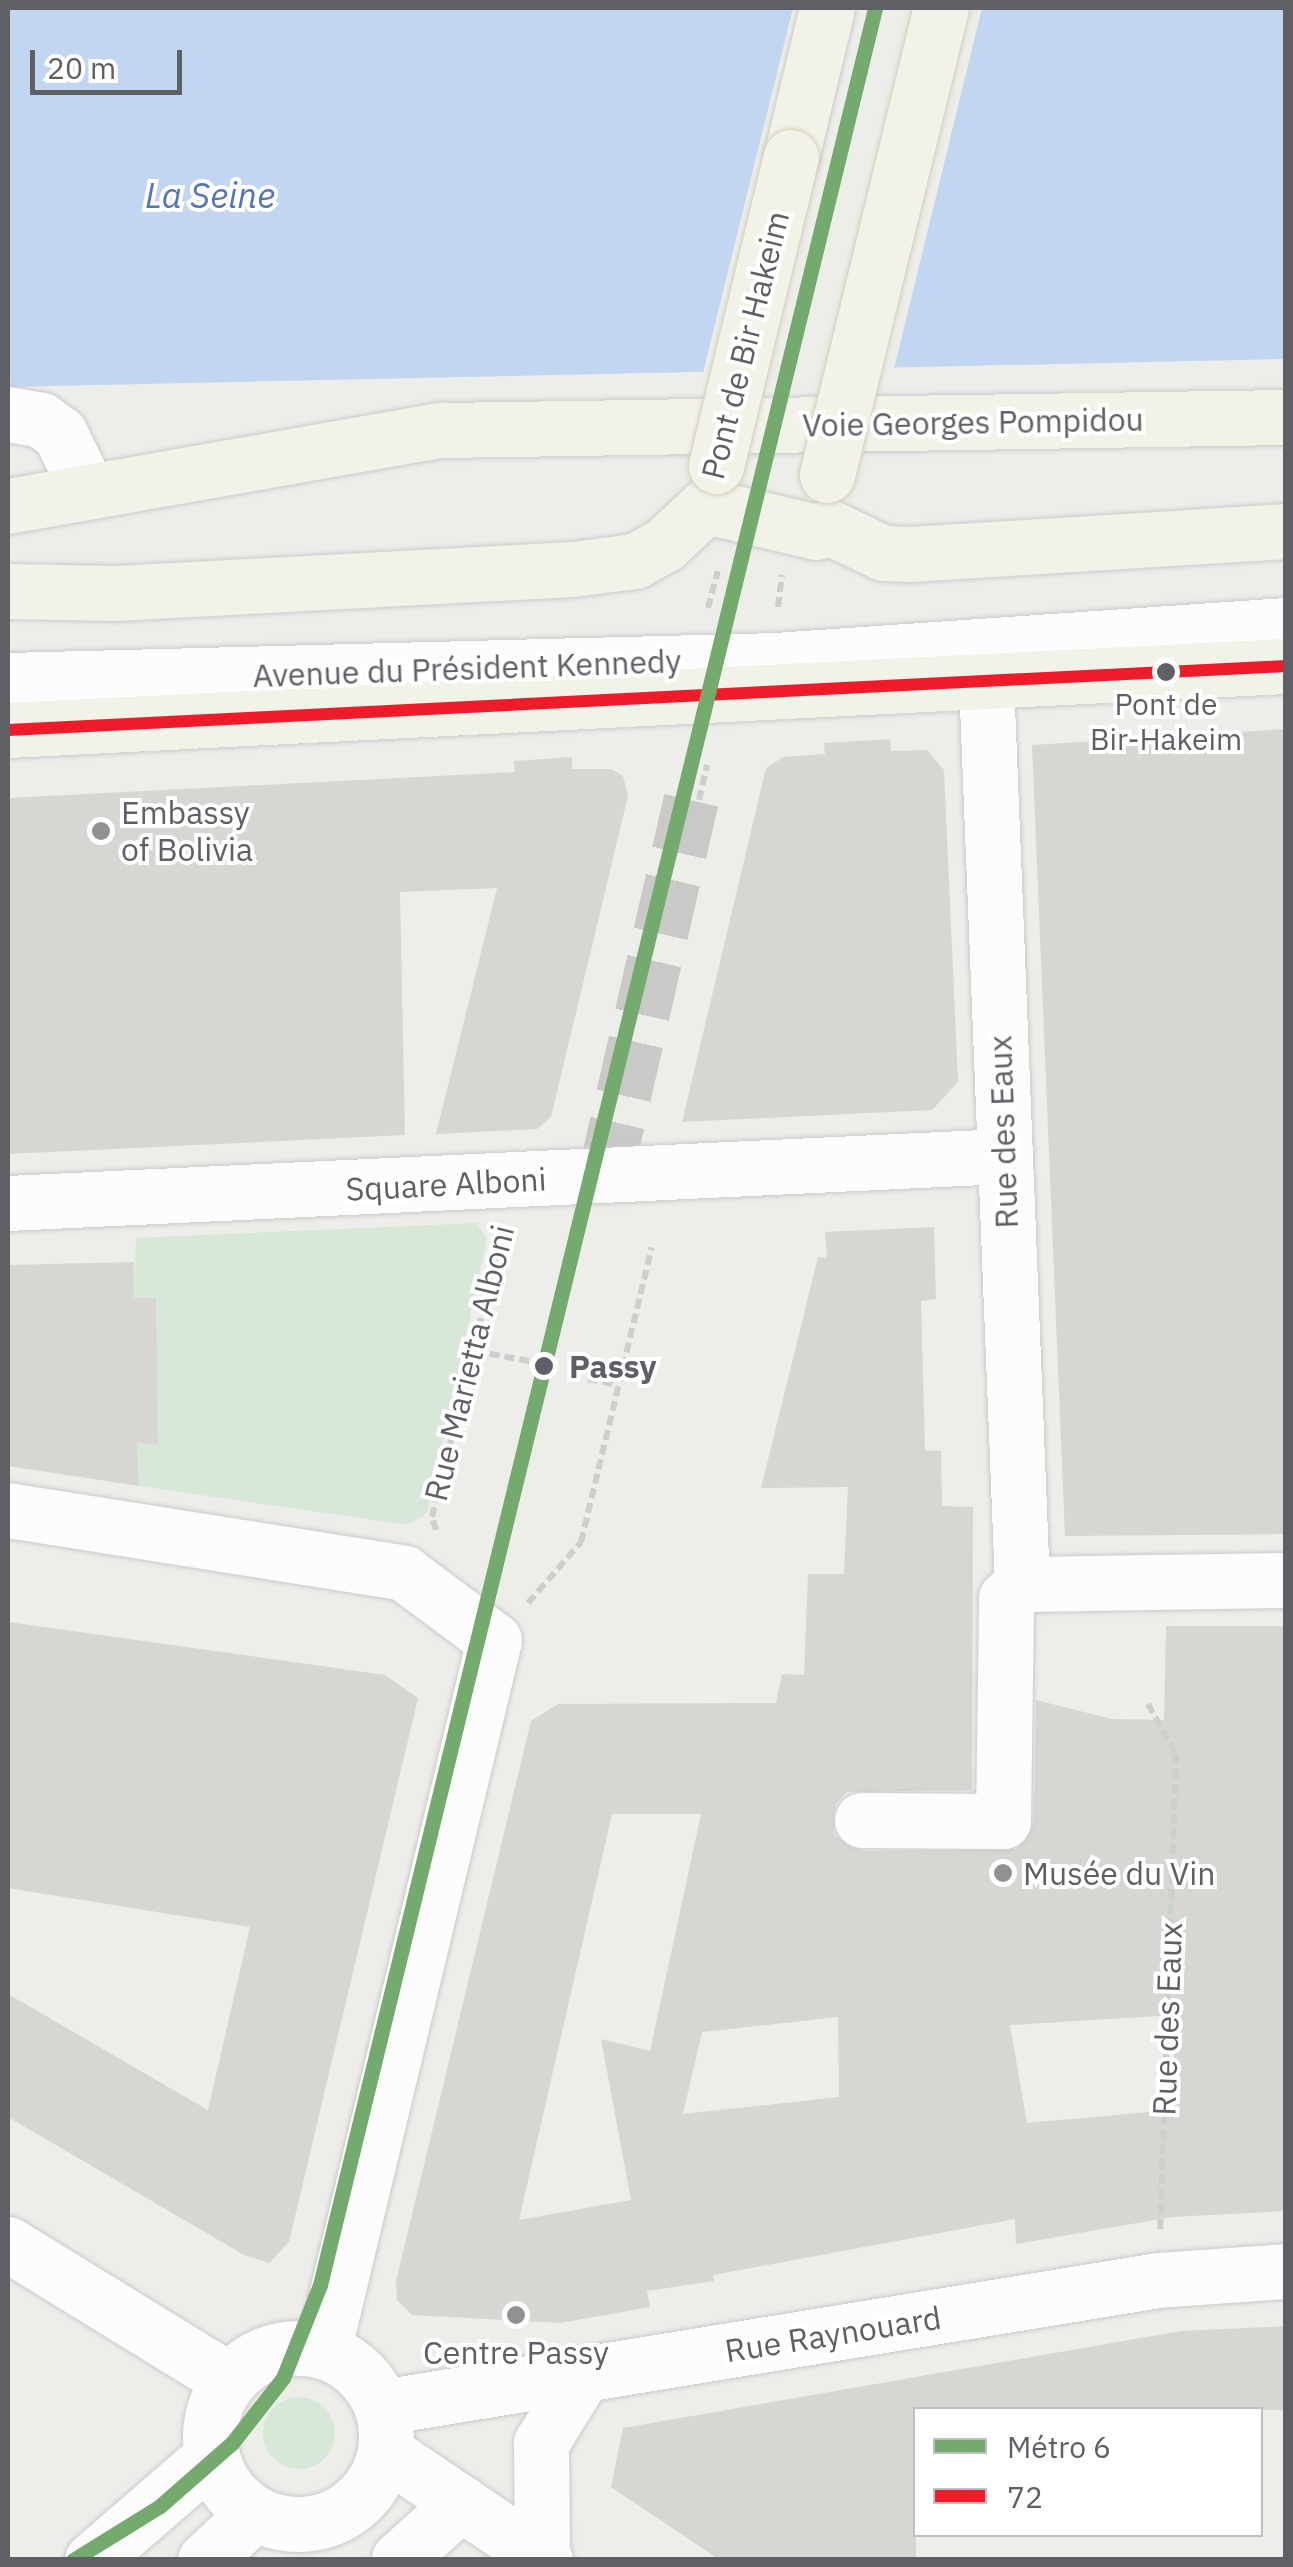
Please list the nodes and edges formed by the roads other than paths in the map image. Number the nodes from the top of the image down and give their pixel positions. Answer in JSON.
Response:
{"nodes":[{"id":1,"x":827,"y":8,"type":"edge"},
{"id":2,"x":941,"y":8,"type":"edge"},
{"id":3,"x":8,"y":414,"type":"edge"},
{"id":4,"x":1286,"y":417,"type":"edge"},
{"id":5,"x":711,"y":486,"type":"junction"},
{"id":6,"x":88,"y":490,"type":"junction"},
{"id":7,"x":828,"y":501,"type":"junction"},
{"id":8,"x":8,"y":506,"type":"edge"},
{"id":9,"x":1286,"y":531,"type":"edge"},
{"id":10,"x":8,"y":592,"type":"edge"},
{"id":11,"x":1286,"y":625,"type":"edge"},
{"id":12,"x":1286,"y":666,"type":"edge"},
{"id":13,"x":8,"y":680,"type":"edge"},
{"id":14,"x":986,"y":680,"type":"junction"},
{"id":15,"x":8,"y":730,"type":"edge"},
{"id":16,"x":1004,"y":1156,"type":"junction"},
{"id":17,"x":8,"y":1203,"type":"edge"},
{"id":18,"x":8,"y":1510,"type":"edge"},
{"id":19,"x":1286,"y":1580,"type":"edge"},
{"id":20,"x":1022,"y":1584,"type":"junction"},
{"id":21,"x":862,"y":1820,"type":"dead end"},
{"id":22,"x":8,"y":2244,"type":"edge"},
{"id":23,"x":1286,"y":2271,"type":"edge"},
{"id":24,"x":323,"y":2351,"type":"junction"},
{"id":25,"x":583,"y":2374,"type":"junction"},
{"id":26,"x":229,"y":2380,"type":"junction"},
{"id":27,"x":384,"y":2430,"type":"junction"},
{"id":28,"x":212,"y":2456,"type":"junction"},
{"id":29,"x":461,"y":2503,"type":"junction"},
{"id":30,"x":354,"y":2504,"type":"junction"},
{"id":31,"x":253,"y":2515,"type":"junction"},
{"id":32,"x":399,"y":2559,"type":"edge"},
{"id":33,"x":544,"y":2559,"type":"edge"},
{"id":34,"x":92,"y":2560,"type":"edge"},
{"id":35,"x":205,"y":2560,"type":"edge"}],
"edges":[{"from":1,"to":5,"type":"main road","name":"Pont de Bir Hakeim","bridge":true},
{"from":2,"to":7,"type":"main road","bridge":true},
{"from":3,"to":6,"type":"street"},
{"from":4,"to":6,"type":"main road","name":"Voie Georges Pompidou"},
{"from":5,"to":7,"type":"main road","name":"Pont de Bir Hakeim"},
{"from":5,"to":10,"type":"main road"},
{"from":6,"to":8,"type":"main road","name":"Voie Georges Pompidou"},
{"from":7,"to":9,"type":"main road"},
{"from":11,"to":13,"type":"street","name":"Avenue du Président Kennedy"},
{"from":12,"to":14,"type":"main road","name":"Avenue du Président Kennedy"},
{"from":14,"to":15,"type":"main road","name":"Avenue du Président Kennedy"},
{"from":14,"to":16,"type":"street","name":"Rue des Eaux"},
{"from":16,"to":17,"type":"street","name":"Square Alboni"},
{"from":16,"to":20,"type":"street","name":"Rue des Eaux"},
{"from":18,"to":24,"type":"street"},
{"from":19,"to":20,"type":"street"},
{"from":20,"to":21,"type":"street"},
{"from":22,"to":26,"type":"street"},
{"from":23,"to":25,"type":"street","name":"Rue Raynouard"},
{"from":24,"to":26,"type":"street"},
{"from":24,"to":27,"type":"street"},
{"from":25,"to":27,"type":"street","name":"Rue Raynouard"},
{"from":25,"to":33,"type":"street"},
{"from":26,"to":28,"type":"street"},
{"from":27,"to":29,"type":"street"},
{"from":27,"to":30,"type":"street"},
{"from":28,"to":31,"type":"street"},
{"from":28,"to":34,"type":"street"},
{"from":29,"to":32,"type":"street"},
{"from":29,"to":33,"type":"street"},
{"from":30,"to":31,"type":"street"},
{"from":30,"to":32,"type":"street"},
{"from":31,"to":35,"type":"street"}]}
